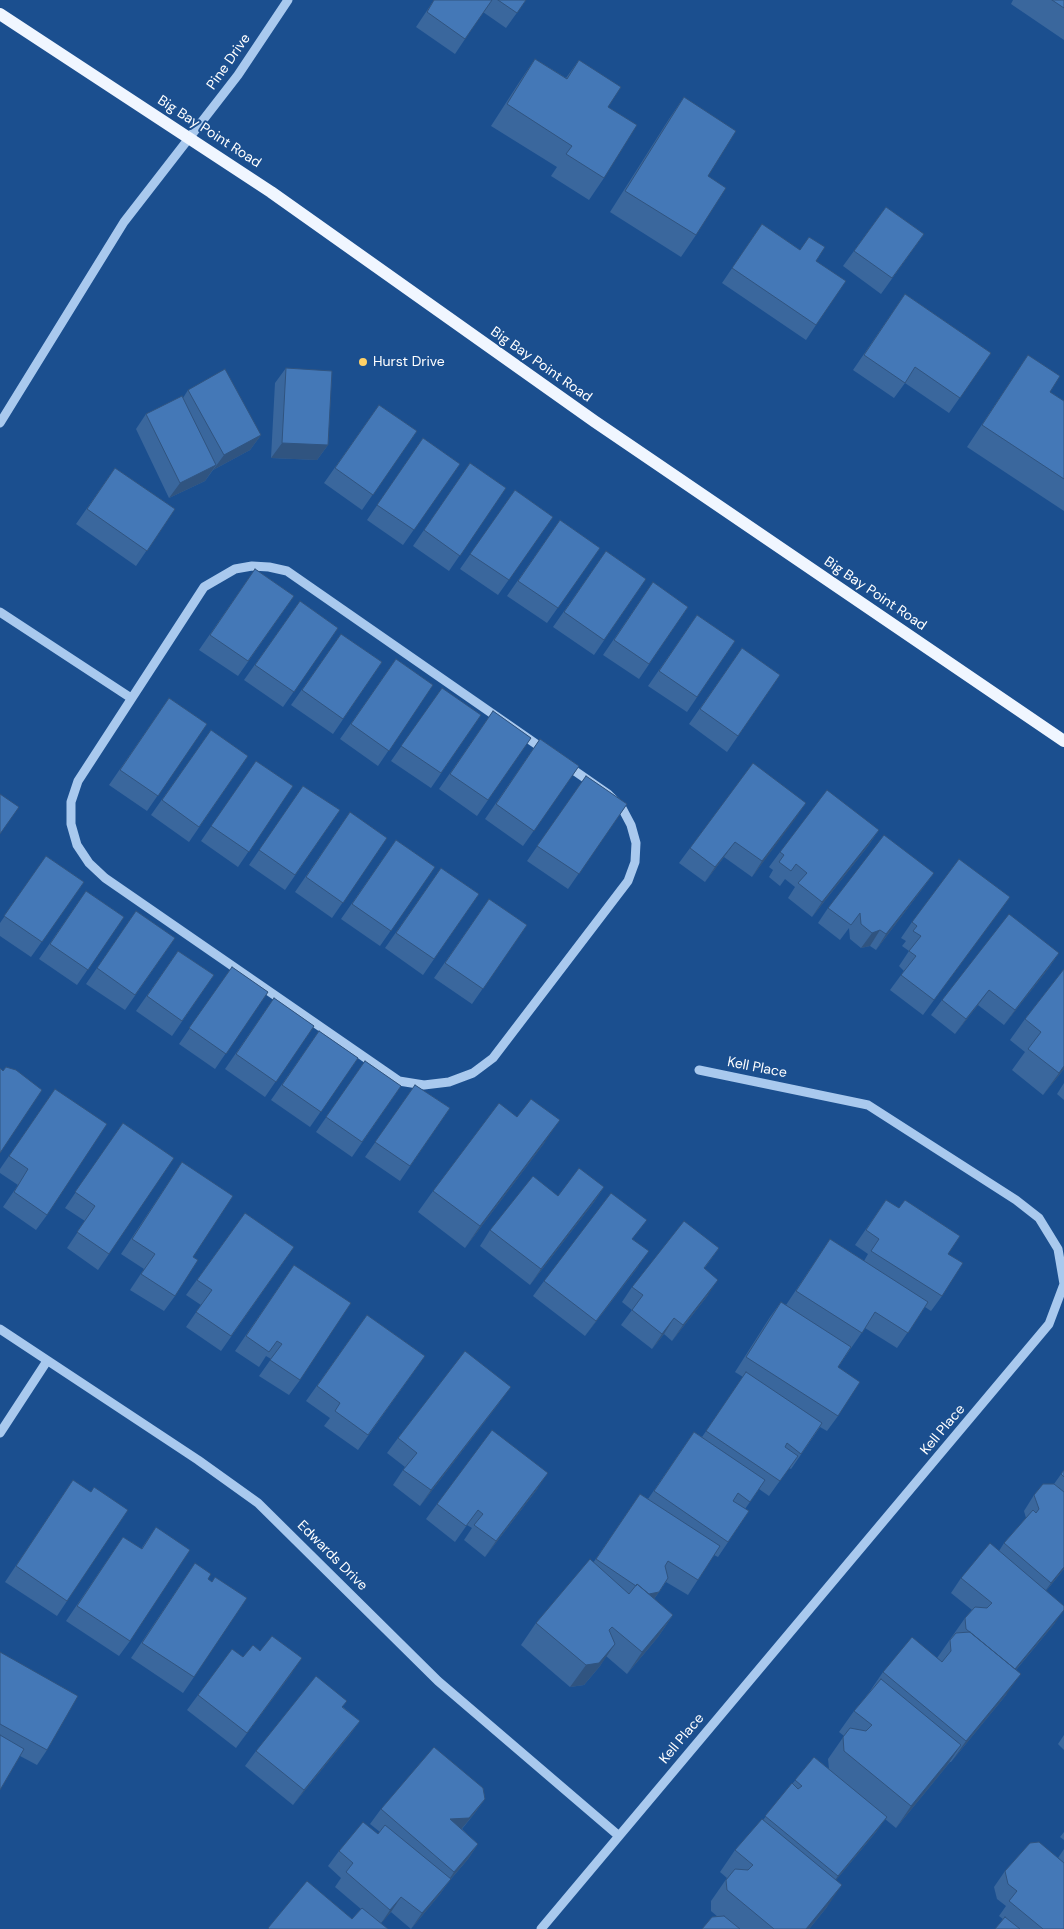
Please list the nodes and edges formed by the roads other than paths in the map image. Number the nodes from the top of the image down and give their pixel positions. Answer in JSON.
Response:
{"nodes":[{"id":1,"x":288,"y":0,"type":"edge"},
{"id":2,"x":0,"y":14,"type":"edge"},
{"id":3,"x":189,"y":138,"type":"junction"},
{"id":4,"x":0,"y":423,"type":"edge"},
{"id":5,"x":0,"y":612,"type":"edge"},
{"id":6,"x":131,"y":698,"type":"junction"},
{"id":7,"x":1064,"y":741,"type":"edge"},
{"id":8,"x":699,"y":1070,"type":"dead end"},
{"id":9,"x":0,"y":1329,"type":"edge"},
{"id":10,"x":47,"y":1361,"type":"junction"},
{"id":11,"x":0,"y":1432,"type":"edge"},
{"id":12,"x":619,"y":1836,"type":"junction"},
{"id":13,"x":541,"y":1929,"type":"edge"}],
"edges":[{"from":1,"to":3,"type":"street","name":"Pine Drive"},
{"from":2,"to":3,"type":"main road","name":"Big Bay Point Road"},
{"from":3,"to":4,"type":"street"},
{"from":3,"to":7,"type":"main road","name":"Big Bay Point Road"},
{"from":5,"to":6,"type":"street"},
{"from":6,"to":6,"type":"street"},
{"from":8,"to":12,"type":"street","name":"Kell Place"},
{"from":9,"to":10,"type":"street","name":"Edwards Drive"},
{"from":10,"to":11,"type":"street"},
{"from":10,"to":12,"type":"street","name":"Edwards Drive"},
{"from":12,"to":13,"type":"street","name":"Kell Place"}]}
